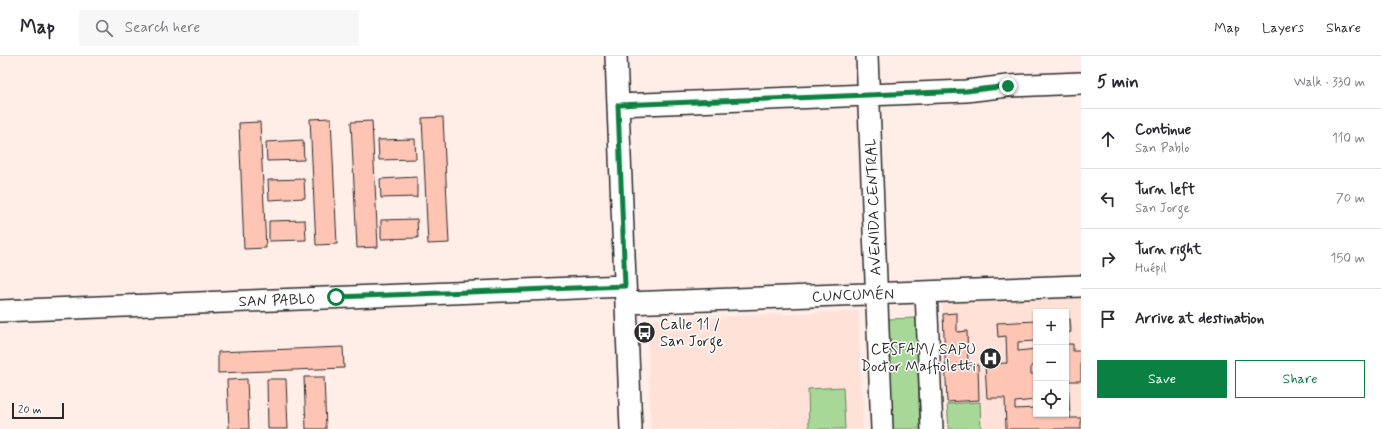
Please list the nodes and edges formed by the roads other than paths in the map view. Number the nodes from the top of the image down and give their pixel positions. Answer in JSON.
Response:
{"nodes":[{"id":1,"x":616,"y":56,"type":"edge"},
{"id":2,"x":867,"y":56,"type":"edge"},
{"id":3,"x":1081,"y":83,"type":"edge"},
{"id":4,"x":868,"y":95,"type":"junction"},
{"id":5,"x":618,"y":105,"type":"junction"},
{"id":6,"x":1081,"y":286,"type":"edge"},
{"id":7,"x":926,"y":292,"type":"junction"},
{"id":8,"x":876,"y":294,"type":"junction"},
{"id":9,"x":625,"y":295,"type":"junction"},
{"id":10,"x":0,"y":311,"type":"edge"},
{"id":11,"x":631,"y":429,"type":"edge"},
{"id":12,"x":882,"y":429,"type":"edge"},
{"id":13,"x":932,"y":429,"type":"edge"}],
"edges":[{"from":1,"to":5,"type":"street"},
{"from":2,"to":4,"type":"street","name":"AVENIDA CENTRAL"},
{"from":3,"to":4,"type":"street"},
{"from":4,"to":5,"type":"street"},
{"from":4,"to":8,"type":"street","name":"AVENIDA CENTRAL"},
{"from":5,"to":9,"type":"street"},
{"from":6,"to":7,"type":"street","name":"CUNCUMÉN"},
{"from":7,"to":8,"type":"street","name":"CUNCUMÉN"},
{"from":7,"to":13,"type":"street"},
{"from":8,"to":9,"type":"street","name":"CUNCUMÉN"},
{"from":8,"to":12,"type":"street","name":"AVENIDA CENTRAL"},
{"from":9,"to":10,"type":"street","name":"SAN PABLO"},
{"from":9,"to":11,"type":"street"}]}
